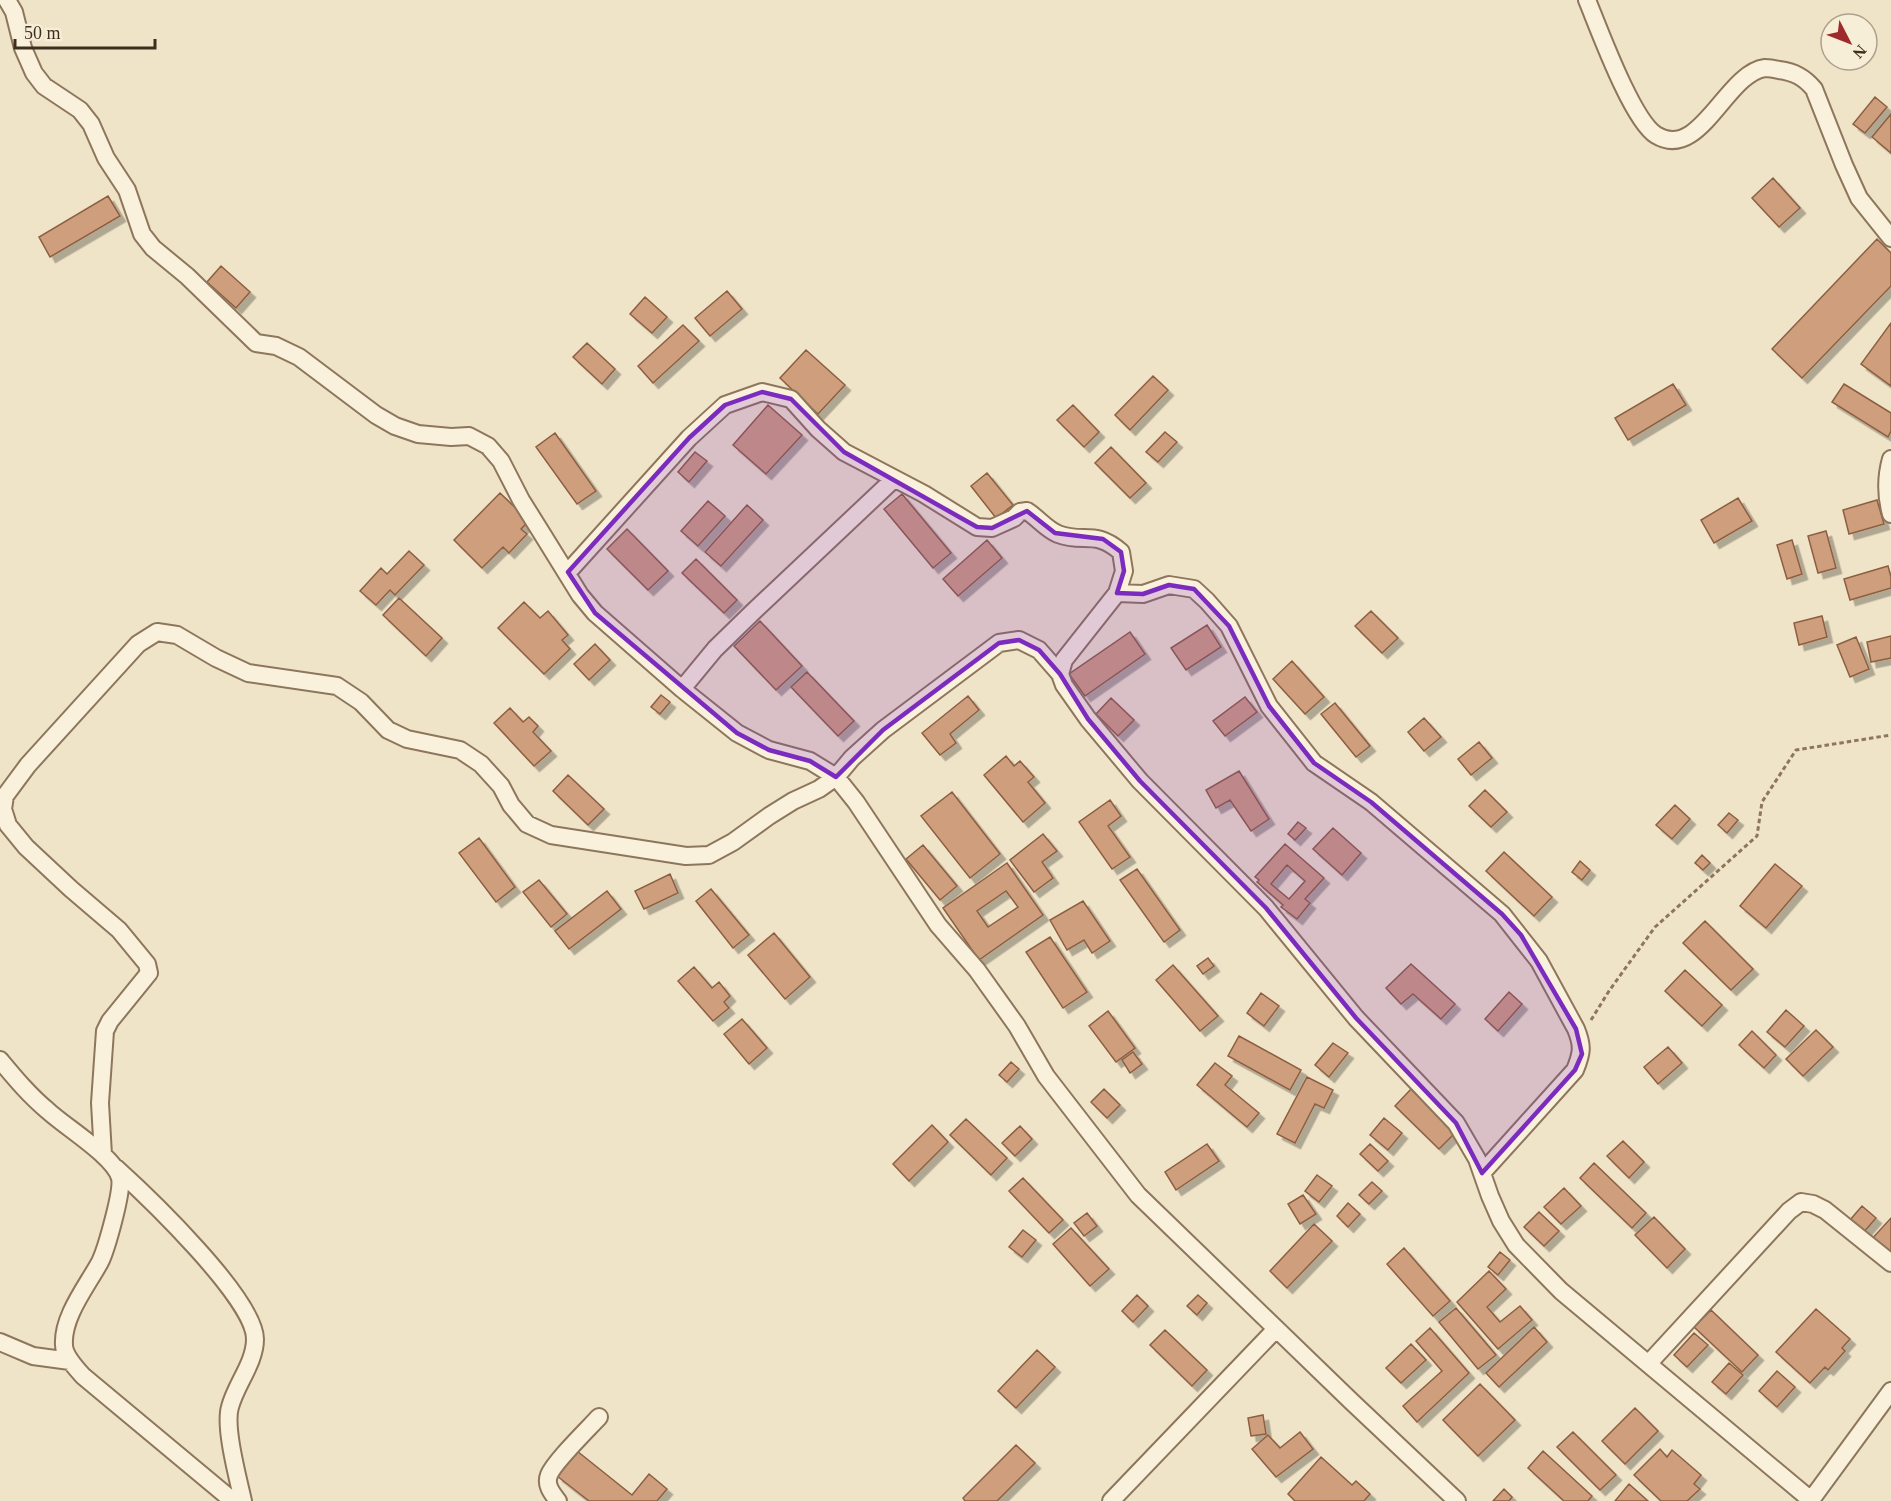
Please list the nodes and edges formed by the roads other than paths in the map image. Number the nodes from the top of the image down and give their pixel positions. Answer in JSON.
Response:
{"nodes":[{"id":1,"x":7,"y":0,"type":"edge"},
{"id":2,"x":1587,"y":0,"type":"edge"},
{"id":3,"x":1891,"y":238,"type":"edge"},
{"id":4,"x":1891,"y":459,"type":"edge"},
{"id":5,"x":894,"y":479,"type":"junction"},
{"id":6,"x":1891,"y":513,"type":"edge"},
{"id":7,"x":568,"y":572,"type":"junction"},
{"id":8,"x":1117,"y":593,"type":"junction"},
{"id":9,"x":1060,"y":674,"type":"junction"},
{"id":10,"x":682,"y":689,"type":"junction"},
{"id":11,"x":836,"y":777,"type":"junction"},
{"id":12,"x":0,"y":1060,"type":"edge"},
{"id":13,"x":109,"y":1161,"type":"junction"},
{"id":14,"x":1482,"y":1173,"type":"junction"},
{"id":15,"x":1891,"y":1263,"type":"edge"},
{"id":16,"x":1276,"y":1329,"type":"junction"},
{"id":17,"x":0,"y":1342,"type":"edge"},
{"id":18,"x":70,"y":1361,"type":"junction"},
{"id":19,"x":1649,"y":1363,"type":"junction"},
{"id":20,"x":1891,"y":1391,"type":"edge"},
{"id":21,"x":599,"y":1417,"type":"dead end"},
{"id":22,"x":233,"y":1501,"type":"edge"},
{"id":23,"x":243,"y":1501,"type":"edge"},
{"id":24,"x":558,"y":1501,"type":"edge"},
{"id":25,"x":1112,"y":1501,"type":"edge"},
{"id":26,"x":1457,"y":1501,"type":"edge"},
{"id":27,"x":1812,"y":1501,"type":"edge"}],
"edges":[{"from":1,"to":7,"type":"street"},
{"from":2,"to":3,"type":"street"},
{"from":4,"to":6,"type":"street"},
{"from":5,"to":7,"type":"street"},
{"from":5,"to":8,"type":"street"},
{"from":5,"to":10,"type":"street"},
{"from":7,"to":10,"type":"street"},
{"from":8,"to":9,"type":"street"},
{"from":8,"to":14,"type":"street"},
{"from":9,"to":11,"type":"street"},
{"from":9,"to":14,"type":"street"},
{"from":10,"to":11,"type":"street"},
{"from":11,"to":13,"type":"street"},
{"from":11,"to":16,"type":"street"},
{"from":12,"to":13,"type":"street"},
{"from":13,"to":18,"type":"street"},
{"from":13,"to":23,"type":"street"},
{"from":14,"to":19,"type":"street"},
{"from":15,"to":19,"type":"street"},
{"from":16,"to":25,"type":"street"},
{"from":16,"to":26,"type":"street"},
{"from":17,"to":18,"type":"street"},
{"from":18,"to":22,"type":"street"},
{"from":19,"to":27,"type":"street"},
{"from":20,"to":27,"type":"street"},
{"from":21,"to":24,"type":"street"}]}
